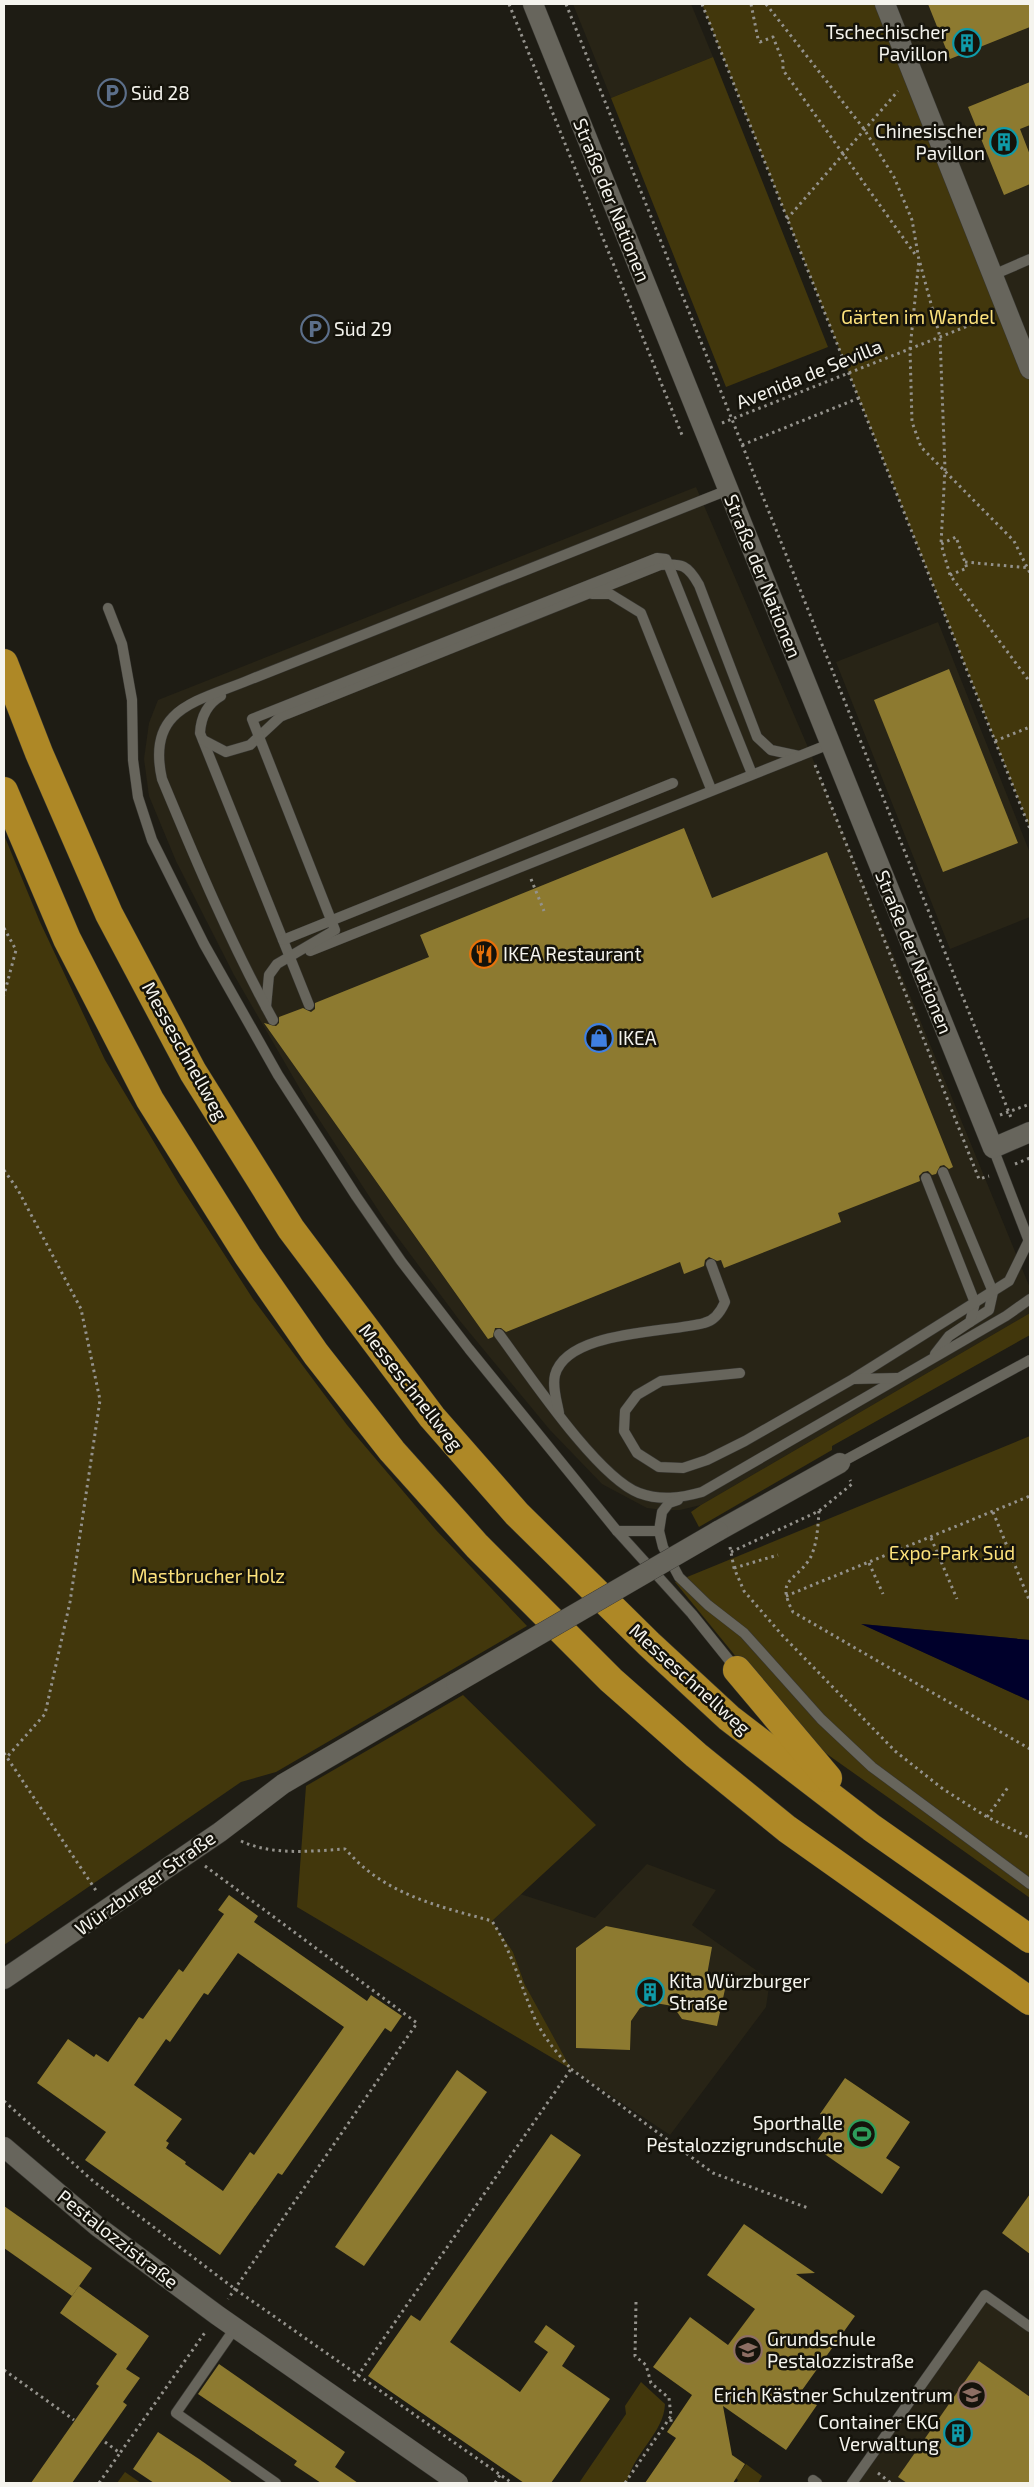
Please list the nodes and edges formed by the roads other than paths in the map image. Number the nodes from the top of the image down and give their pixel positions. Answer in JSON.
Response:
{"nodes":[{"id":1,"x":533,"y":4,"type":"edge"},
{"id":2,"x":885,"y":4,"type":"edge"},
{"id":3,"x":1030,"y":259,"type":"edge"},
{"id":4,"x":994,"y":275,"type":"junction"},
{"id":5,"x":1030,"y":369,"type":"edge"},
{"id":6,"x":728,"y":490,"type":"junction"},
{"id":7,"x":586,"y":594,"type":"junction"},
{"id":8,"x":108,"y":608,"type":"dead end"},
{"id":9,"x":4,"y":663,"type":"edge"},
{"id":10,"x":249,"y":680,"type":"junction"},
{"id":11,"x":203,"y":740,"type":"junction"},
{"id":12,"x":832,"y":743,"type":"junction"},
{"id":13,"x":799,"y":756,"type":"junction"},
{"id":14,"x":752,"y":774,"type":"junction"},
{"id":15,"x":673,"y":783,"type":"dead end"},
{"id":16,"x":711,"y":790,"type":"junction"},
{"id":17,"x":4,"y":791,"type":"edge"},
{"id":18,"x":283,"y":940,"type":"junction"},
{"id":19,"x":290,"y":959,"type":"junction"},
{"id":20,"x":309,"y":1005,"type":"dead end"},
{"id":21,"x":266,"y":1007,"type":"junction"},
{"id":22,"x":273,"y":1020,"type":"dead end"},
{"id":23,"x":1030,"y":1132,"type":"edge"},
{"id":24,"x":993,"y":1148,"type":"junction"},
{"id":25,"x":944,"y":1172,"type":"dead end"},
{"id":26,"x":926,"y":1178,"type":"dead end"},
{"id":27,"x":1030,"y":1242,"type":"edge"},
{"id":28,"x":710,"y":1264,"type":"dead end"},
{"id":29,"x":994,"y":1292,"type":"junction"},
{"id":30,"x":1030,"y":1299,"type":"edge"},
{"id":31,"x":976,"y":1303,"type":"junction"},
{"id":32,"x":970,"y":1322,"type":"junction"},
{"id":33,"x":499,"y":1334,"type":"dead end"},
{"id":34,"x":931,"y":1359,"type":"junction"},
{"id":35,"x":1030,"y":1360,"type":"edge"},
{"id":36,"x":740,"y":1373,"type":"dead end"},
{"id":37,"x":900,"y":1378,"type":"junction"},
{"id":38,"x":853,"y":1379,"type":"junction"},
{"id":39,"x":559,"y":1414,"type":"junction"},
{"id":40,"x":840,"y":1463,"type":"joint"},
{"id":41,"x":682,"y":1498,"type":"junction"},
{"id":42,"x":617,"y":1531,"type":"junction"},
{"id":43,"x":659,"y":1531,"type":"junction"},
{"id":44,"x":738,"y":1670,"type":"joint"},
{"id":45,"x":872,"y":1828,"type":"junction"},
{"id":46,"x":1030,"y":1884,"type":"edge"},
{"id":47,"x":1030,"y":1940,"type":"edge"},
{"id":48,"x":4,"y":1979,"type":"edge"},
{"id":49,"x":1030,"y":2001,"type":"edge"},
{"id":50,"x":4,"y":2147,"type":"edge"},
{"id":51,"x":1030,"y":2327,"type":"edge"},
{"id":52,"x":235,"y":2328,"type":"junction"},
{"id":53,"x":276,"y":2483,"type":"edge"},
{"id":54,"x":458,"y":2483,"type":"edge"},
{"id":55,"x":852,"y":2483,"type":"edge"}],
"edges":[{"from":1,"to":6,"type":"street","name":"Straße der Nationen"},
{"from":2,"to":4,"type":"street"},
{"from":3,"to":4,"type":"lane"},
{"from":4,"to":5,"type":"street"},
{"from":6,"to":10,"type":"lane"},
{"from":6,"to":12,"type":"street","name":"Straße der Nationen"},
{"from":7,"to":11,"type":"lane"},
{"from":7,"to":13,"type":"lane"},
{"from":7,"to":16,"type":"lane"},
{"from":8,"to":42,"type":"lane"},
{"from":9,"to":45,"type":"highway","name":"Messeschnellweg"},
{"from":10,"to":11,"type":"lane"},
{"from":10,"to":21,"type":"lane"},
{"from":11,"to":18,"type":"lane"},
{"from":12,"to":13,"type":"lane"},
{"from":12,"to":24,"type":"street","name":"Straße der Nationen"},
{"from":13,"to":14,"type":"lane"},
{"from":14,"to":16,"type":"lane"},
{"from":14,"to":21,"type":"lane"},
{"from":15,"to":18,"type":"lane"},
{"from":16,"to":19,"type":"lane"},
{"from":17,"to":49,"type":"highway"},
{"from":18,"to":19,"type":"lane"},
{"from":19,"to":20,"type":"lane"},
{"from":21,"to":22,"type":"lane"},
{"from":23,"to":24,"type":"street"},
{"from":24,"to":27,"type":"lane"},
{"from":25,"to":29,"type":"lane"},
{"from":26,"to":31,"type":"lane"},
{"from":27,"to":29,"type":"lane"},
{"from":28,"to":39,"type":"lane"},
{"from":29,"to":31,"type":"lane"},
{"from":29,"to":32,"type":"lane"},
{"from":30,"to":34,"type":"lane"},
{"from":31,"to":32,"type":"lane"},
{"from":31,"to":38,"type":"lane"},
{"from":32,"to":34,"type":"lane"},
{"from":33,"to":39,"type":"lane"},
{"from":34,"to":37,"type":"lane"},
{"from":35,"to":40,"type":"lane"},
{"from":36,"to":38,"type":"lane"},
{"from":37,"to":38,"type":"lane"},
{"from":37,"to":41,"type":"lane"},
{"from":39,"to":41,"type":"lane"},
{"from":40,"to":48,"type":"street","name":"Würzburger Straße","bridge":true},
{"from":41,"to":43,"type":"lane"},
{"from":42,"to":43,"type":"lane"},
{"from":42,"to":44,"type":"lane"},
{"from":43,"to":46,"type":"lane"},
{"from":44,"to":45,"type":"highway"},
{"from":45,"to":47,"type":"highway","name":"Messeschnellweg"},
{"from":50,"to":52,"type":"street","name":"Pestalozzistraße"},
{"from":51,"to":55,"type":"lane"},
{"from":52,"to":53,"type":"lane"},
{"from":52,"to":54,"type":"street","name":"Pestalozzistraße"}]}
